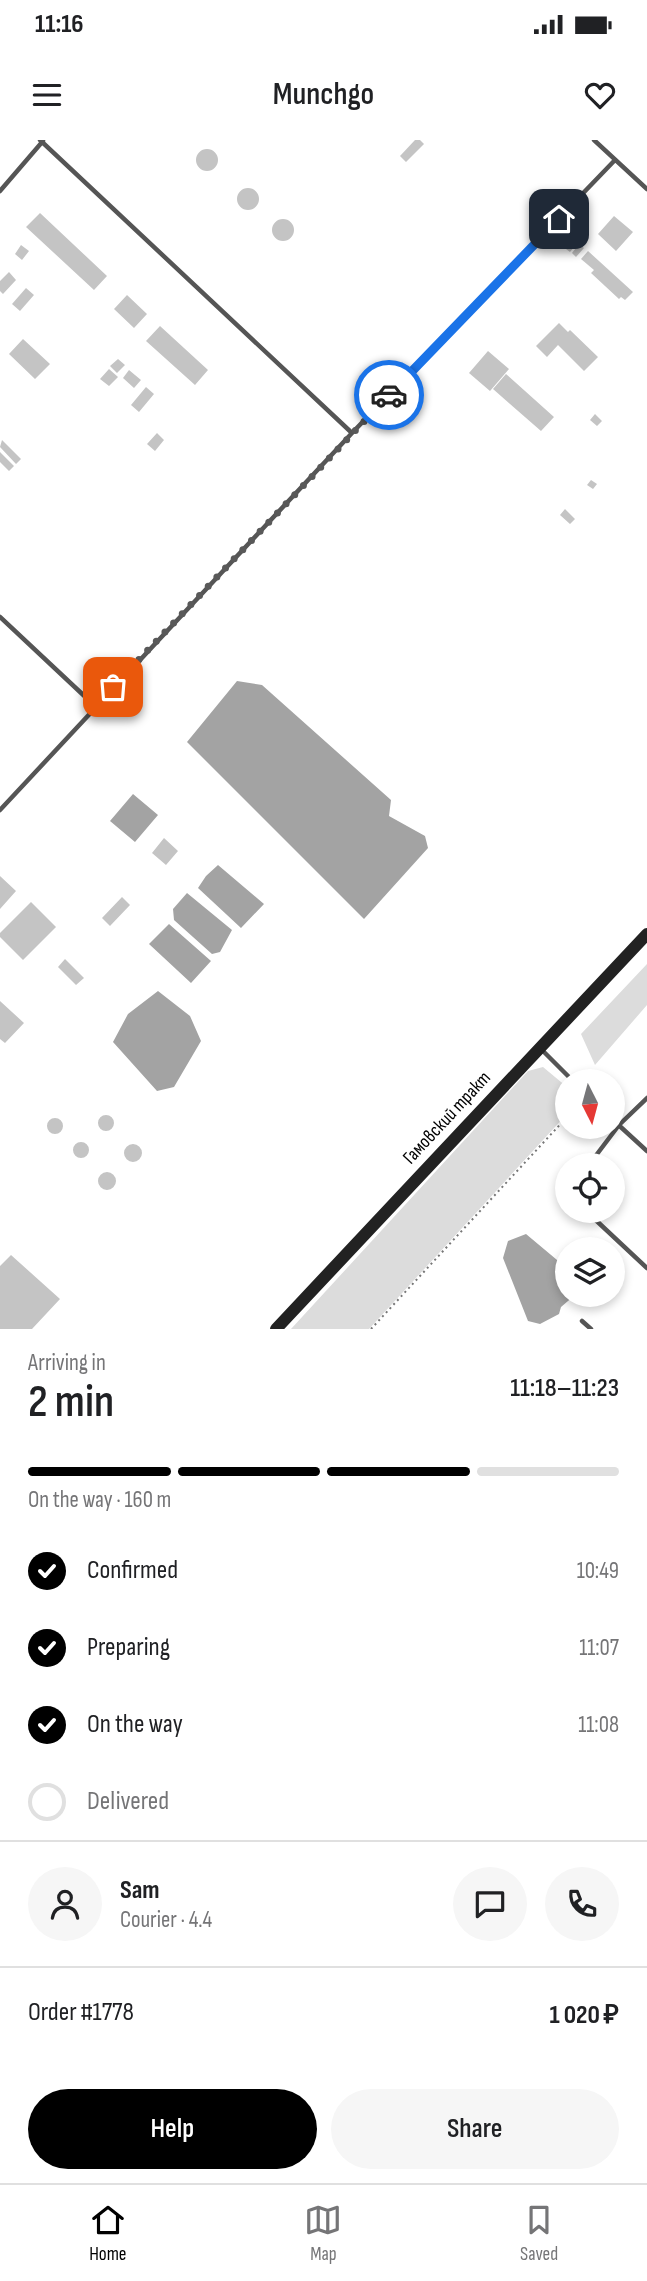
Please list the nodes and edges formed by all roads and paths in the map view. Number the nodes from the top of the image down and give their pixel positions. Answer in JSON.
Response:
{"nodes":[{"id":1,"x":594,"y":140,"type":"edge"},
{"id":2,"x":42,"y":141,"type":"edge"},
{"id":3,"x":615,"y":160,"type":"junction"},
{"id":4,"x":647,"y":189,"type":"edge"},
{"id":5,"x":0,"y":191,"type":"edge"},
{"id":6,"x":352,"y":433,"type":"junction"},
{"id":7,"x":0,"y":617,"type":"edge"},
{"id":8,"x":95,"y":706,"type":"junction"},
{"id":9,"x":0,"y":810,"type":"edge"},
{"id":10,"x":647,"y":934,"type":"edge"},
{"id":11,"x":540,"y":1048,"type":"junction"},
{"id":12,"x":561,"y":1069,"type":"edge"},
{"id":13,"x":647,"y":1098,"type":"edge"},
{"id":14,"x":625,"y":1120,"type":"edge"},
{"id":15,"x":555,"y":1130,"type":"edge"},
{"id":16,"x":625,"y":1130,"type":"edge"},
{"id":17,"x":609,"y":1139,"type":"edge"},
{"id":18,"x":647,"y":1151,"type":"edge"},
{"id":19,"x":598,"y":1153,"type":"edge"},
{"id":20,"x":599,"y":1223,"type":"edge"},
{"id":21,"x":647,"y":1268,"type":"edge"},
{"id":22,"x":582,"y":1321,"type":"dead end"},
{"id":23,"x":276,"y":1329,"type":"edge"},
{"id":24,"x":371,"y":1329,"type":"edge"},
{"id":25,"x":592,"y":1329,"type":"edge"}],
"edges":[{"from":1,"to":3,"type":"lane"},
{"from":2,"to":5,"type":"lane"},
{"from":2,"to":6,"type":"lane"},
{"from":3,"to":4,"type":"lane"},
{"from":3,"to":6,"type":"lane"},
{"from":6,"to":8,"type":"lane"},
{"from":7,"to":8,"type":"lane"},
{"from":8,"to":9,"type":"lane"},
{"from":10,"to":11,"type":"street","name":"Гамовский тракт"},
{"from":11,"to":12,"type":"lane"},
{"from":11,"to":23,"type":"street","name":"Гамовский тракт"},
{"from":13,"to":14,"type":"lane"},
{"from":15,"to":24,"type":"path"},
{"from":16,"to":18,"type":"lane"},
{"from":17,"to":19,"type":"lane"},
{"from":20,"to":21,"type":"lane"},
{"from":22,"to":25,"type":"lane"}]}
